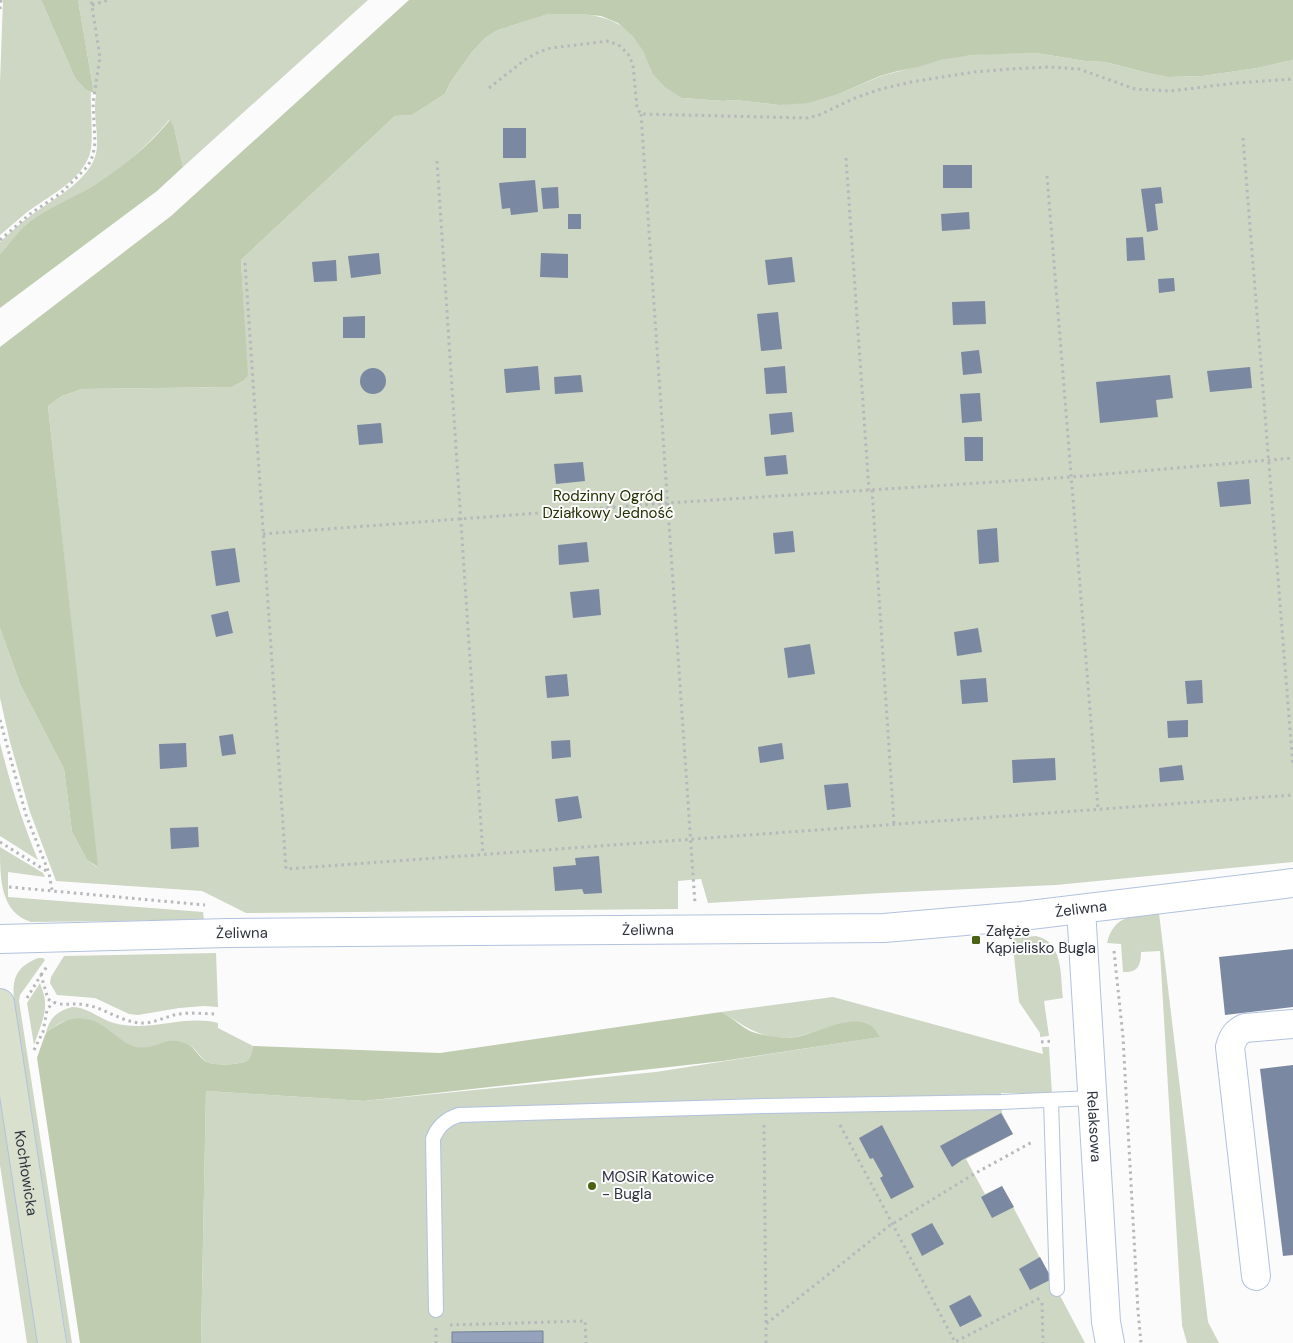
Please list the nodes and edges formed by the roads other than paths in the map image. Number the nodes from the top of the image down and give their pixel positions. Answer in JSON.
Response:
{"nodes":[{"id":1,"x":1293,"y":883,"type":"edge"},
{"id":2,"x":1081,"y":909,"type":"junction"},
{"id":3,"x":0,"y":939,"type":"edge"},
{"id":4,"x":12,"y":1003,"type":"edge"},
{"id":5,"x":1293,"y":1024,"type":"edge"},
{"id":6,"x":1092,"y":1098,"type":"junction"},
{"id":7,"x":1050,"y":1100,"type":"junction"},
{"id":8,"x":1256,"y":1276,"type":"dead end"},
{"id":9,"x":1057,"y":1289,"type":"dead end"},
{"id":10,"x":436,"y":1310,"type":"dead end"},
{"id":11,"x":52,"y":1343,"type":"edge"},
{"id":12,"x":1110,"y":1343,"type":"edge"}],
"edges":[{"from":1,"to":2,"type":"street","name":"Żeliwna"},
{"from":2,"to":3,"type":"street","name":"Żeliwna"},
{"from":2,"to":6,"type":"street","name":"Relaksowa"},
{"from":4,"to":11,"type":"main road","name":"Kochłowicka"},
{"from":5,"to":8,"type":"street"},
{"from":6,"to":7,"type":"lane"},
{"from":6,"to":12,"type":"street","name":"Relaksowa"},
{"from":7,"to":9,"type":"lane"},
{"from":7,"to":10,"type":"lane"}]}
